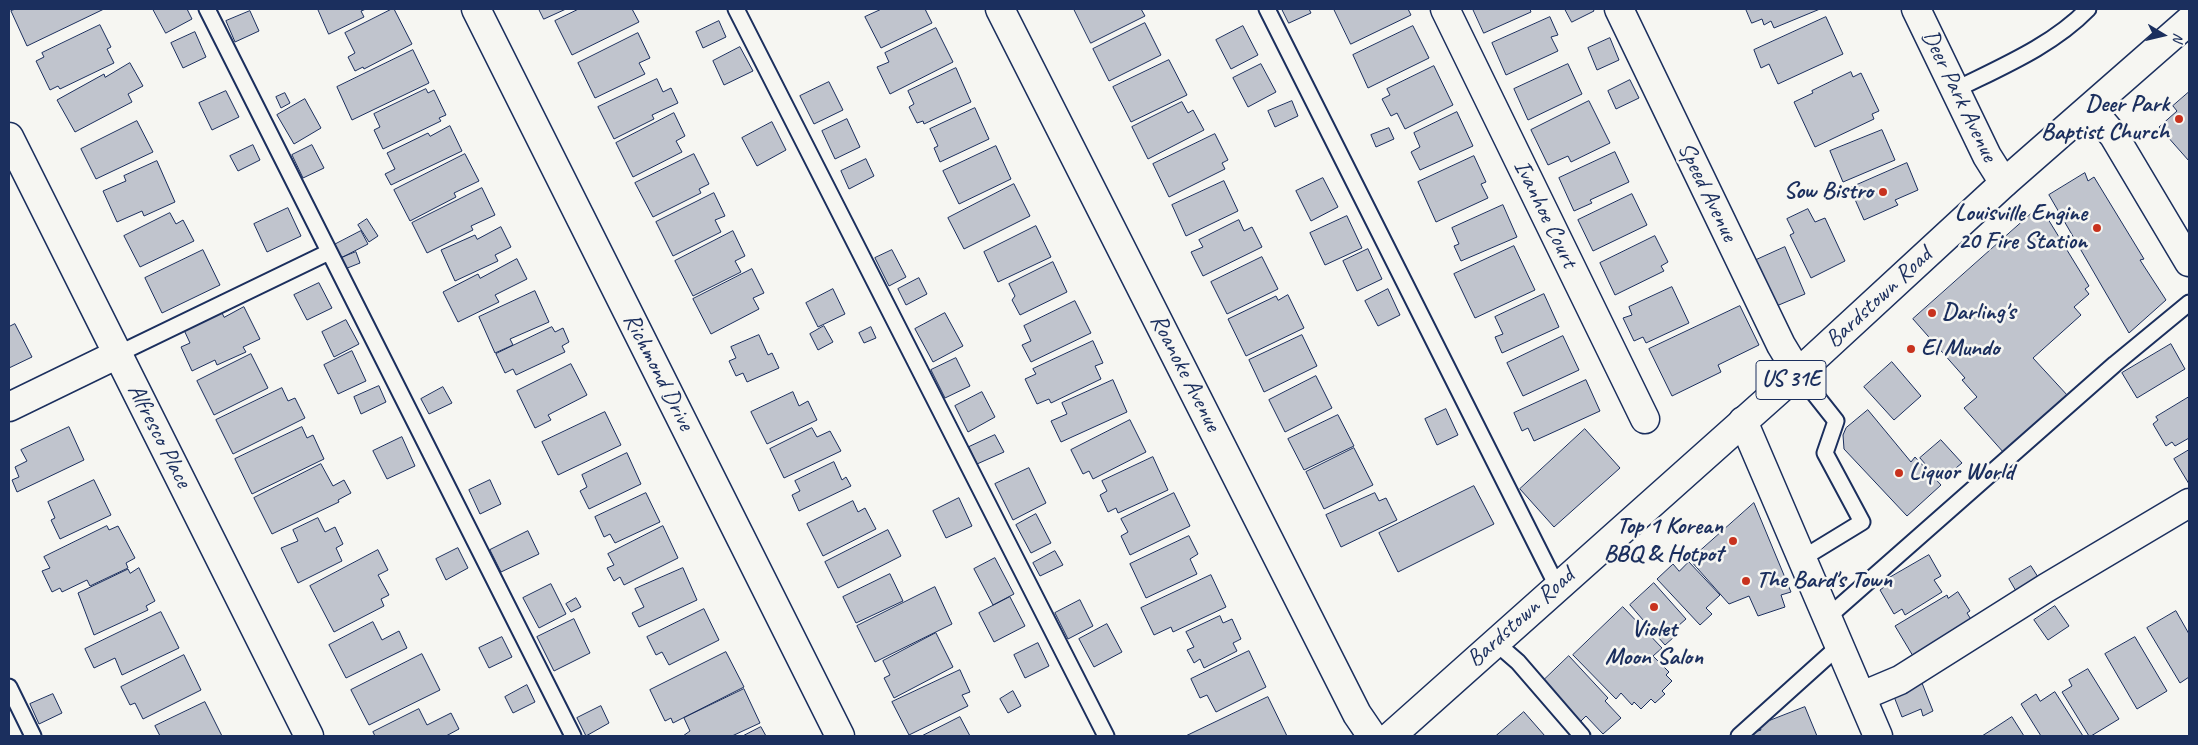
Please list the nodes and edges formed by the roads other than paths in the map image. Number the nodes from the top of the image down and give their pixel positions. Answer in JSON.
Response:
{"nodes":[{"id":1,"x":207,"y":9,"type":"edge"},
{"id":2,"x":476,"y":9,"type":"edge"},
{"id":3,"x":736,"y":9,"type":"edge"},
{"id":4,"x":1000,"y":9,"type":"edge"},
{"id":5,"x":1267,"y":9,"type":"edge"},
{"id":6,"x":1445,"y":9,"type":"edge"},
{"id":7,"x":1619,"y":9,"type":"edge"},
{"id":8,"x":1916,"y":9,"type":"edge"},
{"id":9,"x":2088,"y":9,"type":"edge"},
{"id":10,"x":2189,"y":21,"type":"edge"},
{"id":11,"x":1955,"y":90,"type":"junction"},
{"id":12,"x":2091,"y":108,"type":"junction"},
{"id":13,"x":9,"y":137,"type":"edge"},
{"id":14,"x":2004,"y":183,"type":"junction"},
{"id":15,"x":329,"y":252,"type":"junction"},
{"id":16,"x":2189,"y":262,"type":"edge"},
{"id":17,"x":2189,"y":303,"type":"edge"},
{"id":18,"x":118,"y":354,"type":"junction"},
{"id":19,"x":1798,"y":373,"type":"junction"},
{"id":20,"x":9,"y":407,"type":"edge"},
{"id":21,"x":1645,"y":419,"type":"dead end"},
{"id":22,"x":1743,"y":421,"type":"junction"},
{"id":23,"x":2189,"y":503,"type":"edge"},
{"id":24,"x":1803,"y":558,"type":"junction"},
{"id":25,"x":1557,"y":586,"type":"junction"},
{"id":26,"x":1828,"y":616,"type":"junction"},
{"id":27,"x":1495,"y":642,"type":"junction"},
{"id":28,"x":1840,"y":646,"type":"junction"},
{"id":29,"x":9,"y":687,"type":"edge"},
{"id":30,"x":1862,"y":696,"type":"junction"},
{"id":31,"x":33,"y":736,"type":"edge"},
{"id":32,"x":309,"y":736,"type":"edge"},
{"id":33,"x":573,"y":736,"type":"edge"},
{"id":34,"x":840,"y":736,"type":"edge"},
{"id":35,"x":1106,"y":736,"type":"edge"},
{"id":36,"x":1372,"y":736,"type":"edge"},
{"id":37,"x":1390,"y":736,"type":"edge"},
{"id":38,"x":1582,"y":736,"type":"edge"},
{"id":39,"x":1738,"y":736,"type":"edge"},
{"id":40,"x":1878,"y":736,"type":"edge"}],
"edges":[{"from":1,"to":15,"type":"lane"},
{"from":2,"to":34,"type":"street","name":"Richmond Drive"},
{"from":3,"to":35,"type":"lane"},
{"from":4,"to":36,"type":"street","name":"Roanoke Avenue"},
{"from":5,"to":25,"type":"lane"},
{"from":6,"to":21,"type":"street","name":"Ivanhoe Court"},
{"from":7,"to":19,"type":"street","name":"Speed Avenue"},
{"from":8,"to":11,"type":"street","name":"Deer Park Avenue"},
{"from":9,"to":11,"type":"lane"},
{"from":10,"to":12,"type":"street","name":"Bardstown Road","number":"US 31E"},
{"from":11,"to":14,"type":"street","name":"Deer Park Avenue"},
{"from":12,"to":14,"type":"street","name":"Bardstown Road","number":"US 31E"},
{"from":12,"to":16,"type":"street"},
{"from":13,"to":18,"type":"street","name":"Alfresco Place"},
{"from":14,"to":19,"type":"street","name":"Bardstown Road","number":"US 31E"},
{"from":15,"to":18,"type":"lane"},
{"from":15,"to":33,"type":"lane"},
{"from":17,"to":26,"type":"lane"},
{"from":18,"to":20,"type":"street"},
{"from":18,"to":32,"type":"street","name":"Alfresco Place"},
{"from":19,"to":22,"type":"street","name":"Bardstown Road","number":"US 31E"},
{"from":19,"to":24,"type":"lane"},
{"from":22,"to":24,"type":"street"},
{"from":22,"to":25,"type":"street","name":"Bardstown Road","number":"US 31E"},
{"from":23,"to":30,"type":"street"},
{"from":24,"to":26,"type":"street"},
{"from":25,"to":27,"type":"street","name":"Bardstown Road","number":"US 31E"},
{"from":26,"to":28,"type":"street"},
{"from":27,"to":37,"type":"street","name":"Bardstown Road","number":"US 31E"},
{"from":27,"to":38,"type":"lane"},
{"from":28,"to":30,"type":"street"},
{"from":28,"to":39,"type":"lane"},
{"from":29,"to":31,"type":"lane"},
{"from":30,"to":40,"type":"street"}]}
